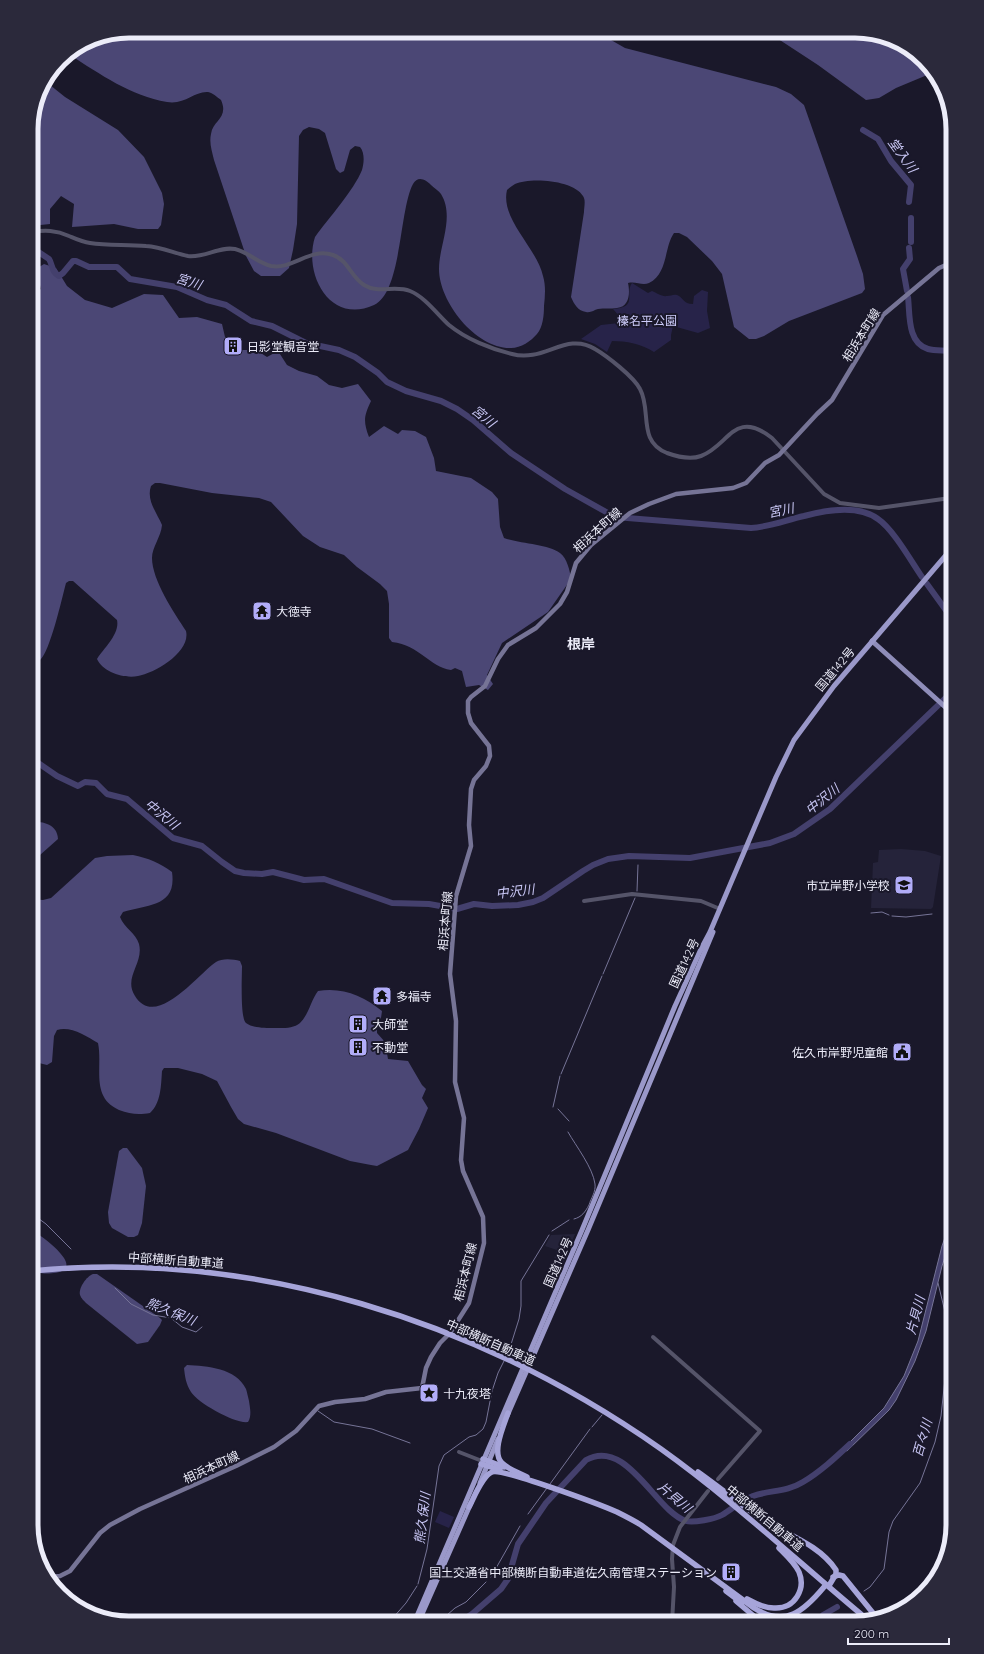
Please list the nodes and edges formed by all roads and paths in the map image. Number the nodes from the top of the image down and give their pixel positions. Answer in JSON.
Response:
{"nodes":[{"id":1,"x":38,"y":232,"type":"edge"},
{"id":2,"x":946,"y":265,"type":"edge"},
{"id":3,"x":783,"y":451,"type":"junction"},
{"id":4,"x":946,"y":499,"type":"edge"},
{"id":5,"x":946,"y":555,"type":"edge"},
{"id":6,"x":872,"y":641,"type":"junction"},
{"id":7,"x":946,"y":707,"type":"edge"},
{"id":8,"x":584,"y":901,"type":"dead end"},
{"id":9,"x":720,"y":909,"type":"junction"},
{"id":10,"x":38,"y":1271,"type":"edge"},
{"id":11,"x":653,"y":1337,"type":"dead end"},
{"id":12,"x":508,"y":1413,"type":"junction"},
{"id":13,"x":664,"y":1451,"type":"junction"},
{"id":14,"x":459,"y":1452,"type":"dead end"},
{"id":15,"x":485,"y":1462,"type":"junction"},
{"id":16,"x":517,"y":1474,"type":"junction"},
{"id":17,"x":718,"y":1479,"type":"dead end"},
{"id":18,"x":708,"y":1488,"type":"junction"},
{"id":19,"x":469,"y":1507,"type":"junction"},
{"id":20,"x":743,"y":1515,"type":"junction"},
{"id":21,"x":835,"y":1576,"type":"junction"},
{"id":22,"x":54,"y":1577,"type":"edge"},
{"id":23,"x":829,"y":1583,"type":"dead end"},
{"id":24,"x":825,"y":1588,"type":"dead end"},
{"id":25,"x":728,"y":1590,"type":"junction"},
{"id":26,"x":873,"y":1614,"type":"edge"},
{"id":27,"x":862,"y":1615,"type":"edge"},
{"id":28,"x":417,"y":1616,"type":"edge"},
{"id":29,"x":421,"y":1616,"type":"edge"},
{"id":30,"x":672,"y":1616,"type":"edge"},
{"id":31,"x":753,"y":1616,"type":"edge"},
{"id":32,"x":763,"y":1616,"type":"edge"},
{"id":33,"x":797,"y":1616,"type":"edge"}],
"edges":[{"from":1,"to":3,"type":"street"},
{"from":2,"to":3,"type":"main road","name":"相浜本町線"},
{"from":3,"to":4,"type":"street"},
{"from":3,"to":22,"type":"main road","name":"相浜本町線"},
{"from":5,"to":6,"type":"highway","name":"国道142号"},
{"from":6,"to":7,"type":"main road"},
{"from":6,"to":9,"type":"highway","name":"国道142号"},
{"from":8,"to":9,"type":"street"},
{"from":9,"to":12,"type":"highway","name":"国道142号"},
{"from":9,"to":15,"type":"highway","name":"国道142号"},
{"from":10,"to":13,"type":"highway","name":"中部横断自動車道"},
{"from":11,"to":17,"type":"street"},
{"from":12,"to":15,"type":"highway","name":"国道142号"},
{"from":12,"to":16,"type":"highway"},
{"from":13,"to":18,"type":"highway","name":"中部横断自動車道"},
{"from":13,"to":21,"type":"highway"},
{"from":14,"to":15,"type":"street"},
{"from":15,"to":16,"type":"highway"},
{"from":15,"to":19,"type":"highway","name":"国道142号"},
{"from":15,"to":28,"type":"highway","name":"国道142号"},
{"from":16,"to":19,"type":"highway"},
{"from":16,"to":25,"type":"highway"},
{"from":18,"to":20,"type":"highway","name":"中部横断自動車道"},
{"from":18,"to":30,"type":"street"},
{"from":19,"to":29,"type":"highway","name":"国道142号"},
{"from":20,"to":25,"type":"highway"},
{"from":20,"to":27,"type":"highway","name":"中部横断自動車道"},
{"from":21,"to":23,"type":"highway"},
{"from":21,"to":26,"type":"highway"},
{"from":24,"to":33,"type":"highway"},
{"from":25,"to":31,"type":"highway"},
{"from":25,"to":32,"type":"highway"}]}
